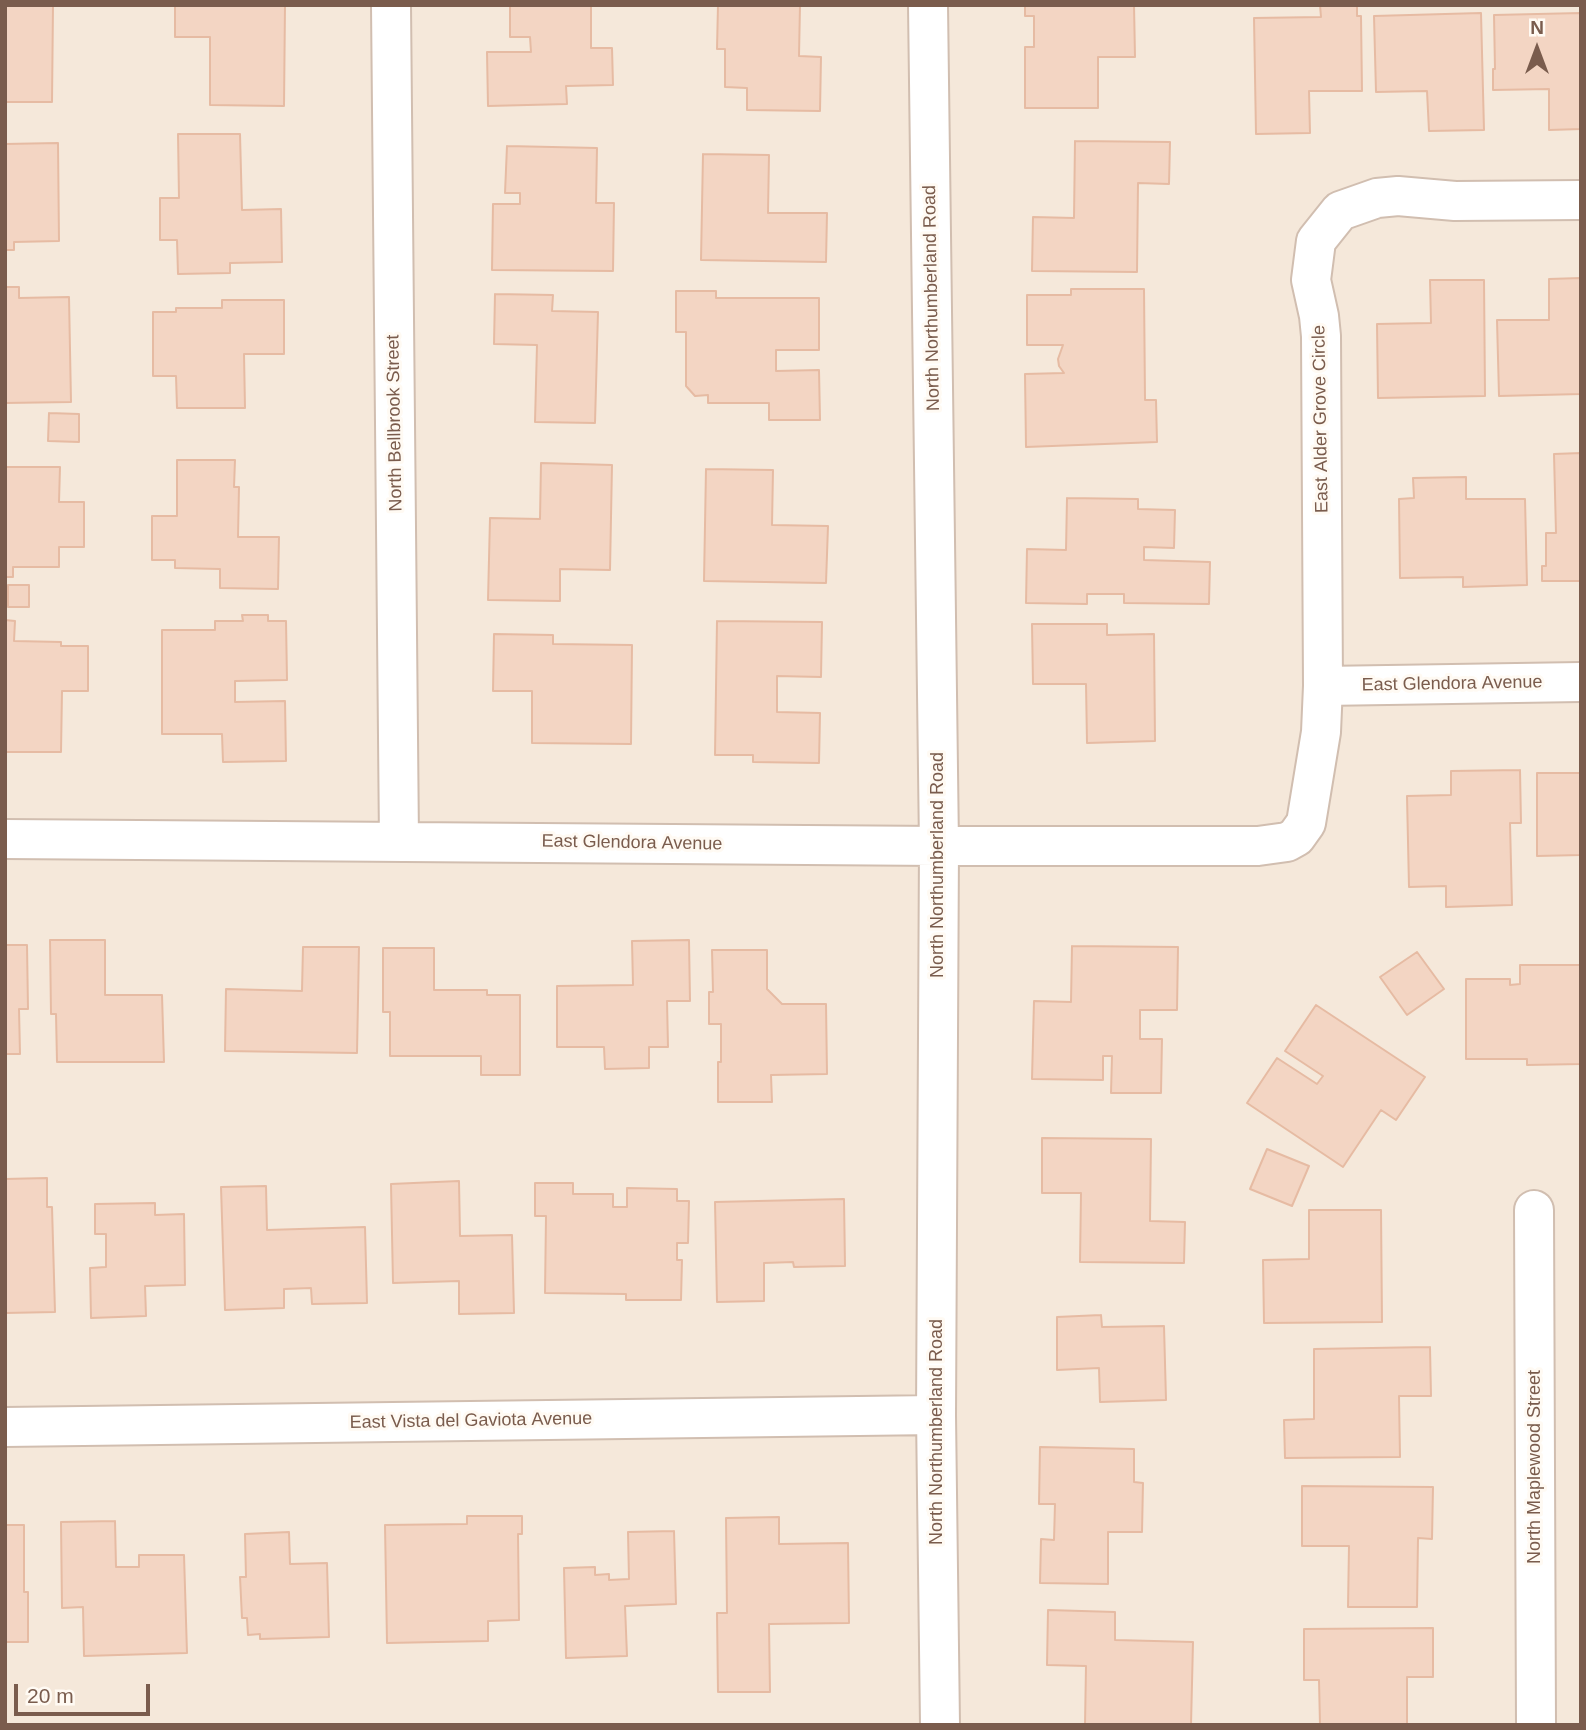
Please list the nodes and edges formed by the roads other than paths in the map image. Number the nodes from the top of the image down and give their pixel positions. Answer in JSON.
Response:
{"nodes":[{"id":1,"x":391,"y":5,"type":"edge"},
{"id":2,"x":928,"y":5,"type":"edge"},
{"id":3,"x":1581,"y":200,"type":"edge"},
{"id":4,"x":1581,"y":682,"type":"edge"},
{"id":5,"x":1323,"y":686,"type":"junction"},
{"id":6,"x":5,"y":839,"type":"edge"},
{"id":7,"x":398,"y":840,"type":"junction"},
{"id":8,"x":939,"y":846,"type":"junction"},
{"id":9,"x":1258,"y":846,"type":"joint"},
{"id":10,"x":1534,"y":1210,"type":"dead end"},
{"id":11,"x":936,"y":1415,"type":"junction"},
{"id":12,"x":5,"y":1427,"type":"edge"},
{"id":13,"x":940,"y":1725,"type":"edge"},
{"id":14,"x":1536,"y":1725,"type":"edge"}],
"edges":[{"from":1,"to":7,"type":"street","name":"North Bellbrook Street"},
{"from":2,"to":8,"type":"street","name":"North Northumberland Road"},
{"from":3,"to":5,"type":"street","name":"East Alder Grove Circle"},
{"from":4,"to":5,"type":"street","name":"East Glendora Avenue"},
{"from":5,"to":9,"type":"street","name":"East Alder Grove Circle"},
{"from":6,"to":7,"type":"street","name":"East Glendora Avenue"},
{"from":7,"to":8,"type":"street","name":"East Glendora Avenue"},
{"from":8,"to":9,"type":"street","name":"East Glendora Avenue"},
{"from":8,"to":11,"type":"street","name":"North Northumberland Road"},
{"from":10,"to":14,"type":"street","name":"North Maplewood Street"},
{"from":11,"to":12,"type":"street","name":"East Vista del Gaviota Avenue"},
{"from":11,"to":13,"type":"street","name":"North Northumberland Road"}]}
